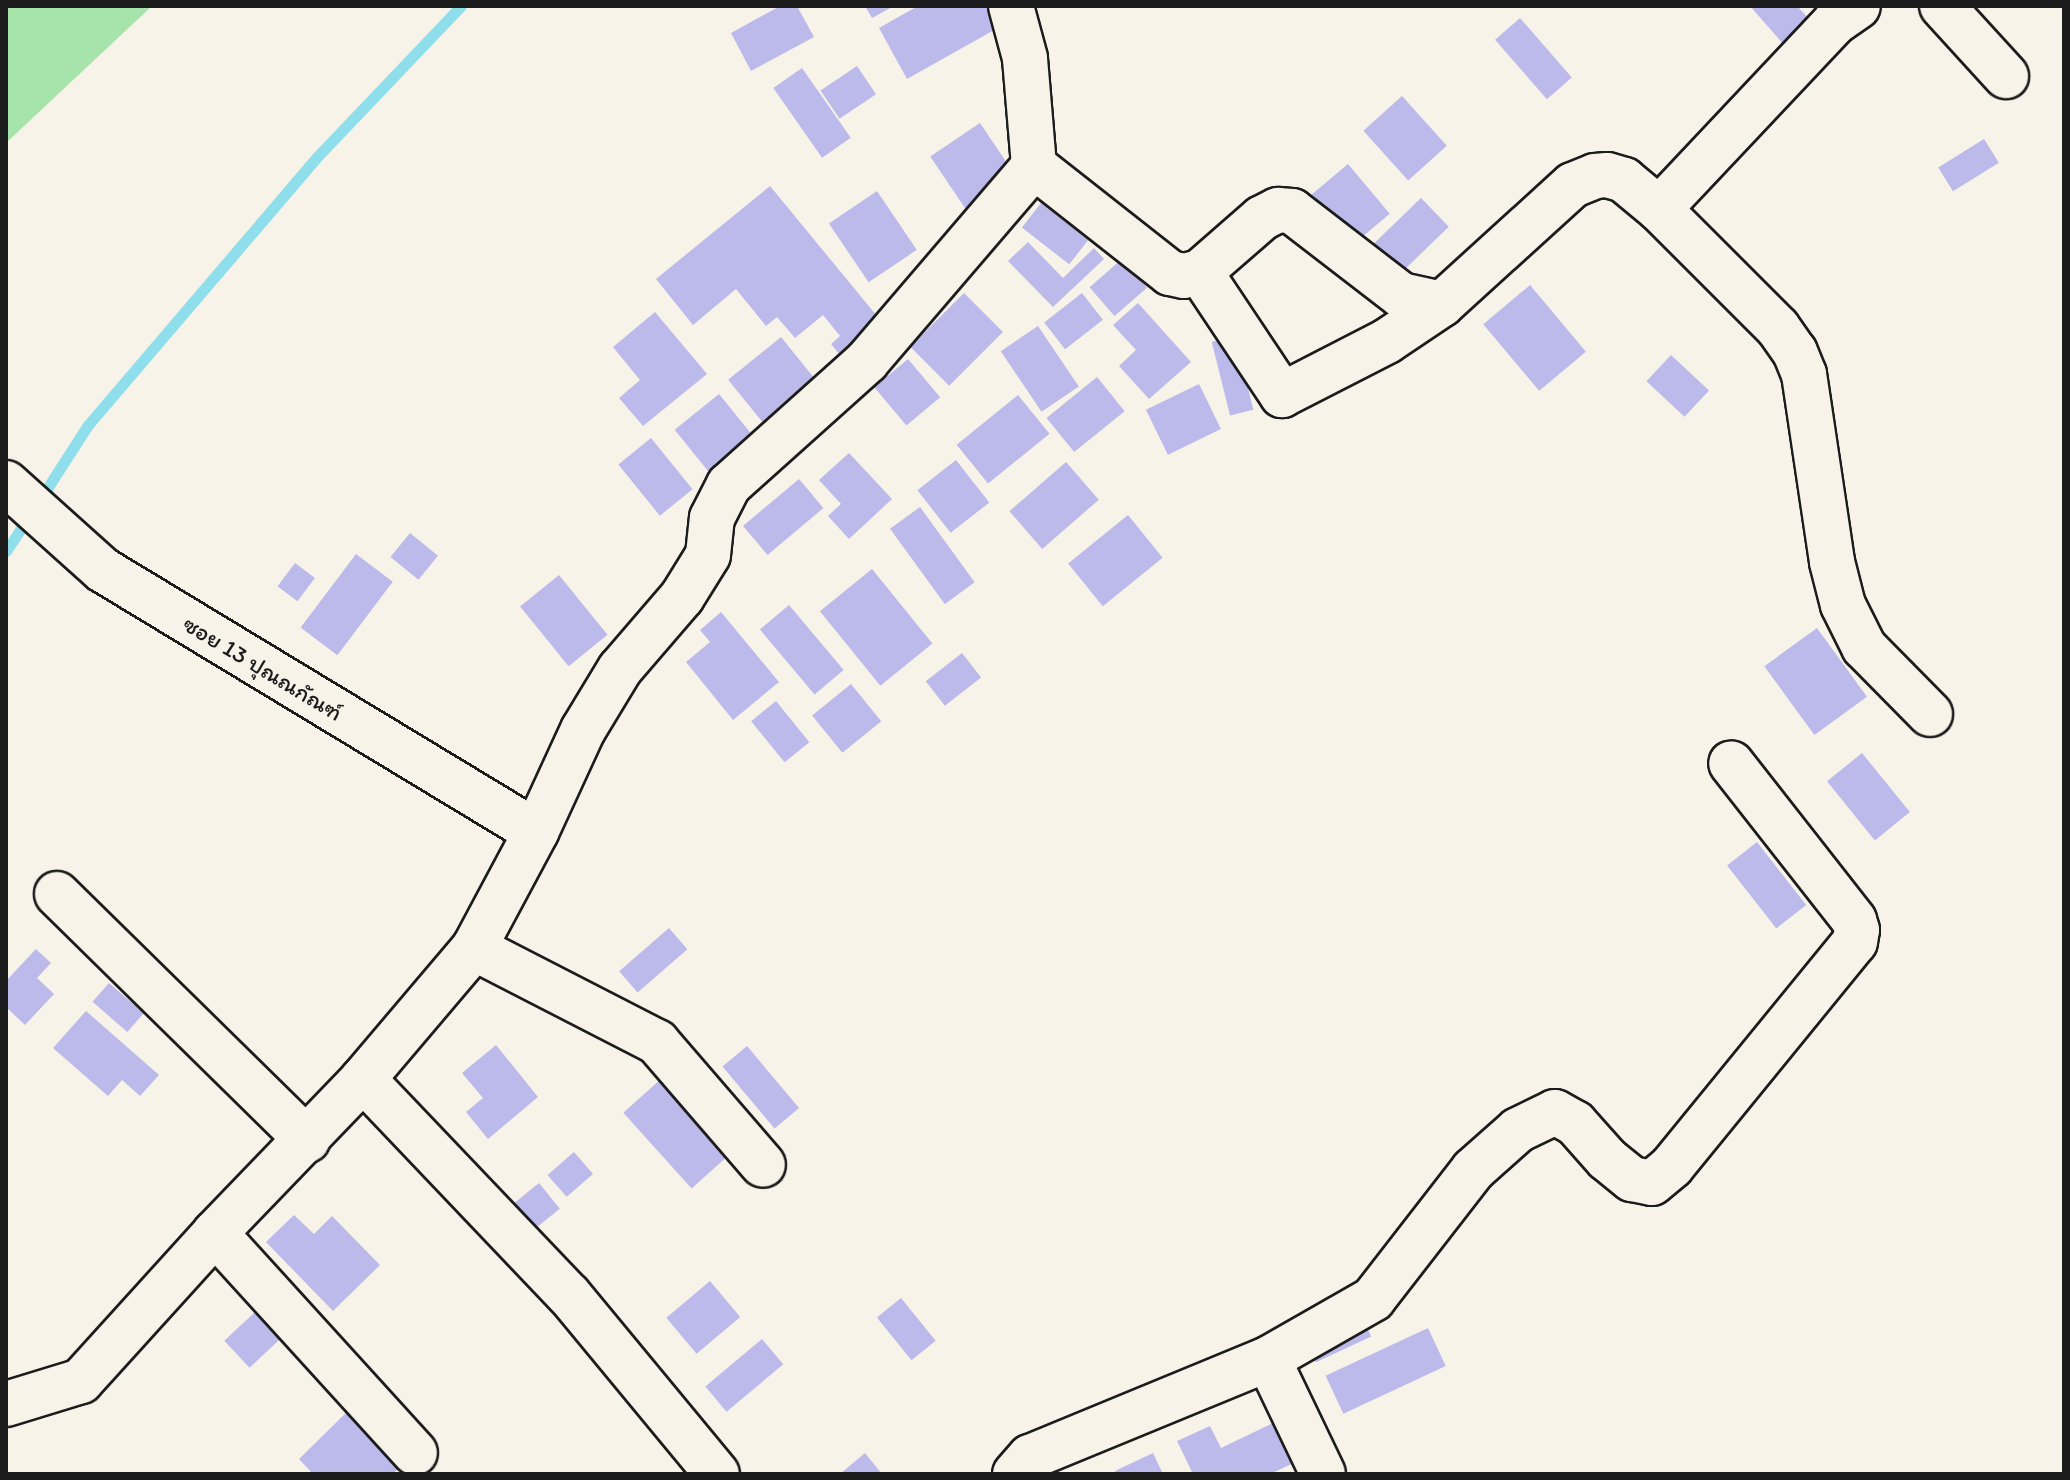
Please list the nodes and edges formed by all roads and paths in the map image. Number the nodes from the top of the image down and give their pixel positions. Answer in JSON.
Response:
{"nodes":[{"id":1,"x":1011,"y":6,"type":"edge"},
{"id":2,"x":1858,"y":6,"type":"edge"},
{"id":3,"x":1942,"y":6,"type":"edge"},
{"id":4,"x":2006,"y":76,"type":"dead end"},
{"id":5,"x":1034,"y":166,"type":"junction"},
{"id":6,"x":1659,"y":209,"type":"junction"},
{"id":7,"x":1200,"y":272,"type":"junction"},
{"id":8,"x":1442,"y":304,"type":"junction"},
{"id":9,"x":14,"y":492,"type":"edge"},
{"id":10,"x":1930,"y":714,"type":"dead end"},
{"id":11,"x":1731,"y":763,"type":"dead end"},
{"id":12,"x":536,"y":832,"type":"junction"},
{"id":13,"x":57,"y":894,"type":"dead end"},
{"id":14,"x":474,"y":948,"type":"junction"},
{"id":15,"x":363,"y":1079,"type":"junction"},
{"id":16,"x":307,"y":1140,"type":"junction"},
{"id":17,"x":763,"y":1165,"type":"dead end"},
{"id":18,"x":215,"y":1233,"type":"junction"},
{"id":19,"x":1268,"y":1359,"type":"junction"},
{"id":20,"x":6,"y":1404,"type":"edge"},
{"id":21,"x":415,"y":1453,"type":"dead end"},
{"id":22,"x":717,"y":1474,"type":"edge"},
{"id":23,"x":1015,"y":1474,"type":"edge"},
{"id":24,"x":1323,"y":1474,"type":"edge"}],
"edges":[{"from":1,"to":5,"type":"street"},
{"from":2,"to":6,"type":"street"},
{"from":3,"to":4,"type":"street"},
{"from":5,"to":7,"type":"street"},
{"from":5,"to":12,"type":"street"},
{"from":6,"to":8,"type":"street"},
{"from":6,"to":10,"type":"street"},
{"from":7,"to":8,"type":"street"},
{"from":7,"to":8,"type":"street"},
{"from":9,"to":12,"type":"street","name":"ซอย 13 ปุณณกัณฑ์"},
{"from":11,"to":19,"type":"street"},
{"from":12,"to":14,"type":"street"},
{"from":13,"to":16,"type":"street"},
{"from":14,"to":15,"type":"street"},
{"from":14,"to":17,"type":"street"},
{"from":15,"to":16,"type":"street"},
{"from":15,"to":22,"type":"street"},
{"from":16,"to":18,"type":"street"},
{"from":18,"to":20,"type":"street"},
{"from":18,"to":21,"type":"street"},
{"from":19,"to":23,"type":"street"},
{"from":19,"to":24,"type":"street"}]}
